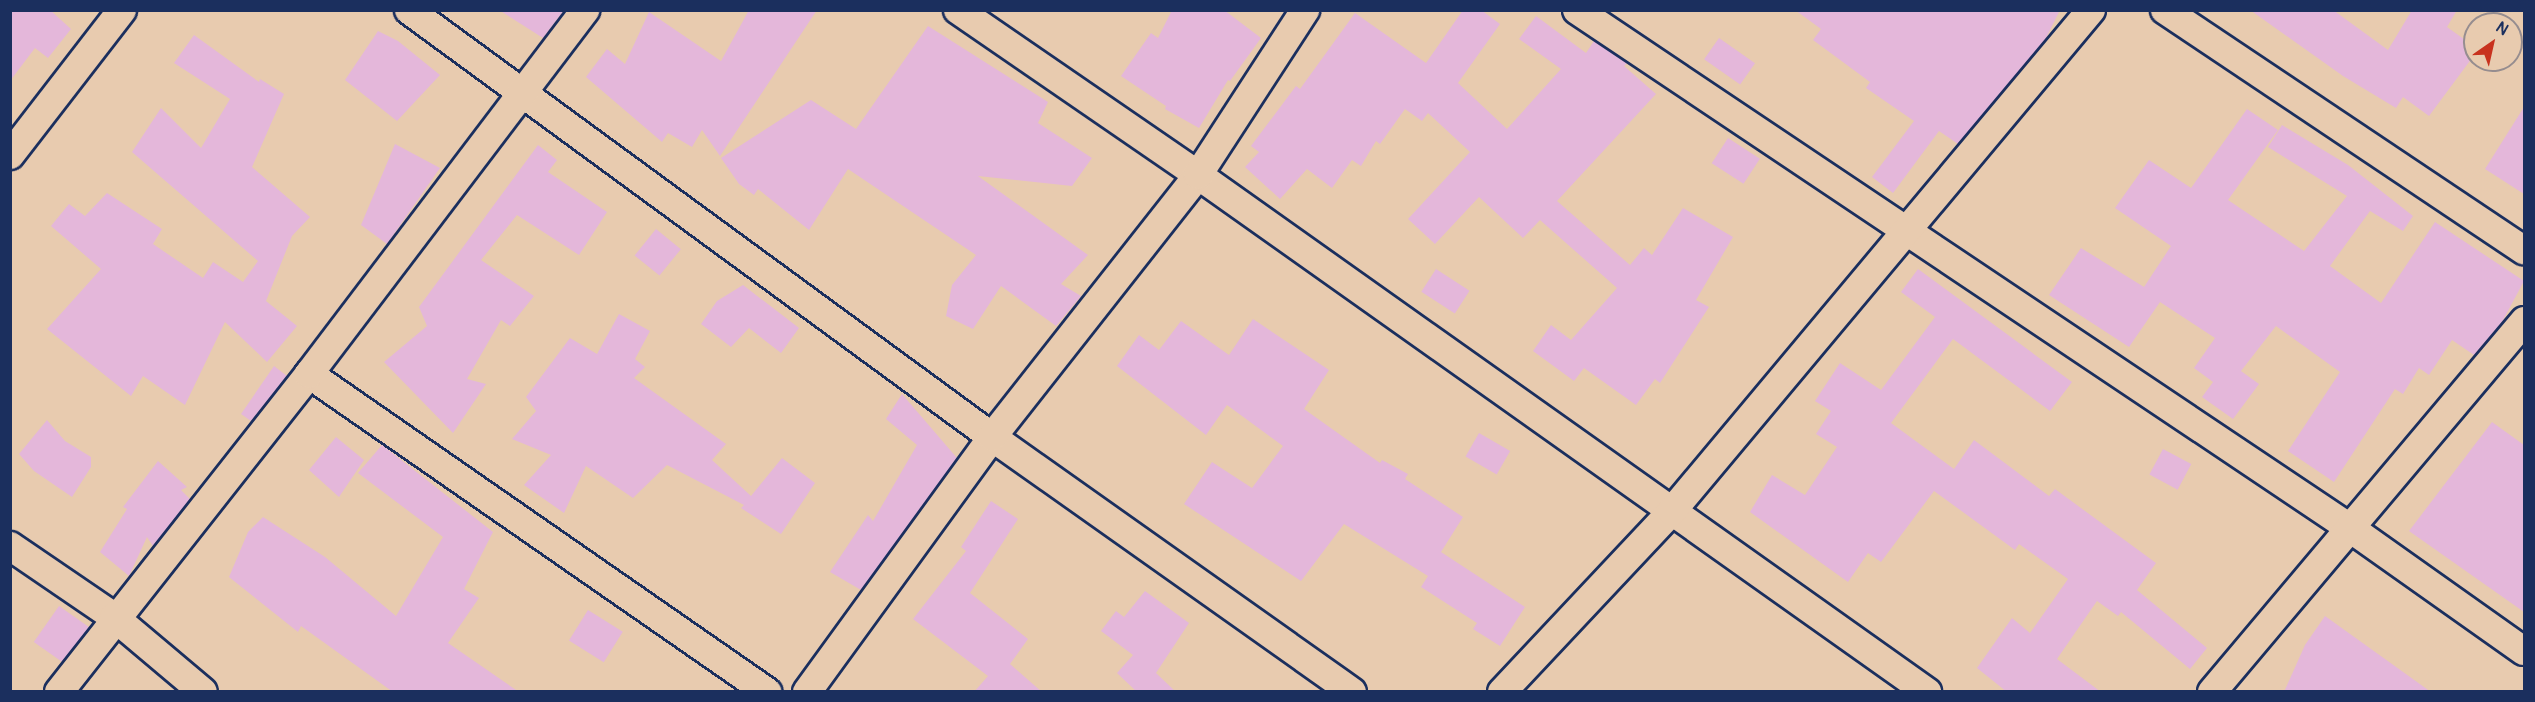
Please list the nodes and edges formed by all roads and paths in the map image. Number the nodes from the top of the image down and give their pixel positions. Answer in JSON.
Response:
{"nodes":[{"id":1,"x":122,"y":10,"type":"edge"},
{"id":2,"x":409,"y":10,"type":"edge"},
{"id":3,"x":585,"y":10,"type":"edge"},
{"id":4,"x":958,"y":10,"type":"edge"},
{"id":5,"x":1305,"y":10,"type":"edge"},
{"id":6,"x":1577,"y":10,"type":"edge"},
{"id":7,"x":2091,"y":10,"type":"edge"},
{"id":8,"x":2165,"y":10,"type":"edge"},
{"id":9,"x":523,"y":96,"type":"junction"},
{"id":10,"x":10,"y":155,"type":"edge"},
{"id":11,"x":1198,"y":175,"type":"junction"},
{"id":12,"x":1902,"y":232,"type":"junction"},
{"id":13,"x":2524,"y":250,"type":"edge"},
{"id":14,"x":2524,"y":321,"type":"edge"},
{"id":15,"x":309,"y":374,"type":"junction"},
{"id":16,"x":992,"y":437,"type":"junction"},
{"id":17,"x":1672,"y":511,"type":"junction"},
{"id":18,"x":2350,"y":528,"type":"junction"},
{"id":19,"x":10,"y":546,"type":"edge"},
{"id":20,"x":114,"y":617,"type":"junction"},
{"id":21,"x":2524,"y":651,"type":"edge"},
{"id":22,"x":59,"y":692,"type":"edge"},
{"id":23,"x":203,"y":692,"type":"edge"},
{"id":24,"x":767,"y":692,"type":"edge"},
{"id":25,"x":807,"y":692,"type":"edge"},
{"id":26,"x":1352,"y":692,"type":"edge"},
{"id":27,"x":1502,"y":692,"type":"edge"},
{"id":28,"x":1927,"y":692,"type":"edge"},
{"id":29,"x":2212,"y":692,"type":"edge"}],
"edges":[{"from":1,"to":10,"type":"street"},
{"from":2,"to":9,"type":"street"},
{"from":3,"to":9,"type":"street"},
{"from":4,"to":11,"type":"street"},
{"from":5,"to":11,"type":"street"},
{"from":6,"to":12,"type":"street"},
{"from":7,"to":12,"type":"street"},
{"from":8,"to":13,"type":"street"},
{"from":9,"to":15,"type":"street"},
{"from":9,"to":16,"type":"street"},
{"from":11,"to":16,"type":"street"},
{"from":11,"to":17,"type":"street"},
{"from":12,"to":17,"type":"street"},
{"from":12,"to":18,"type":"street"},
{"from":14,"to":18,"type":"street"},
{"from":15,"to":20,"type":"street"},
{"from":15,"to":24,"type":"street"},
{"from":16,"to":25,"type":"street"},
{"from":16,"to":26,"type":"street"},
{"from":17,"to":27,"type":"street"},
{"from":17,"to":28,"type":"street"},
{"from":18,"to":21,"type":"street"},
{"from":18,"to":29,"type":"street"},
{"from":19,"to":20,"type":"street"},
{"from":20,"to":22,"type":"street"},
{"from":20,"to":23,"type":"street"}]}
